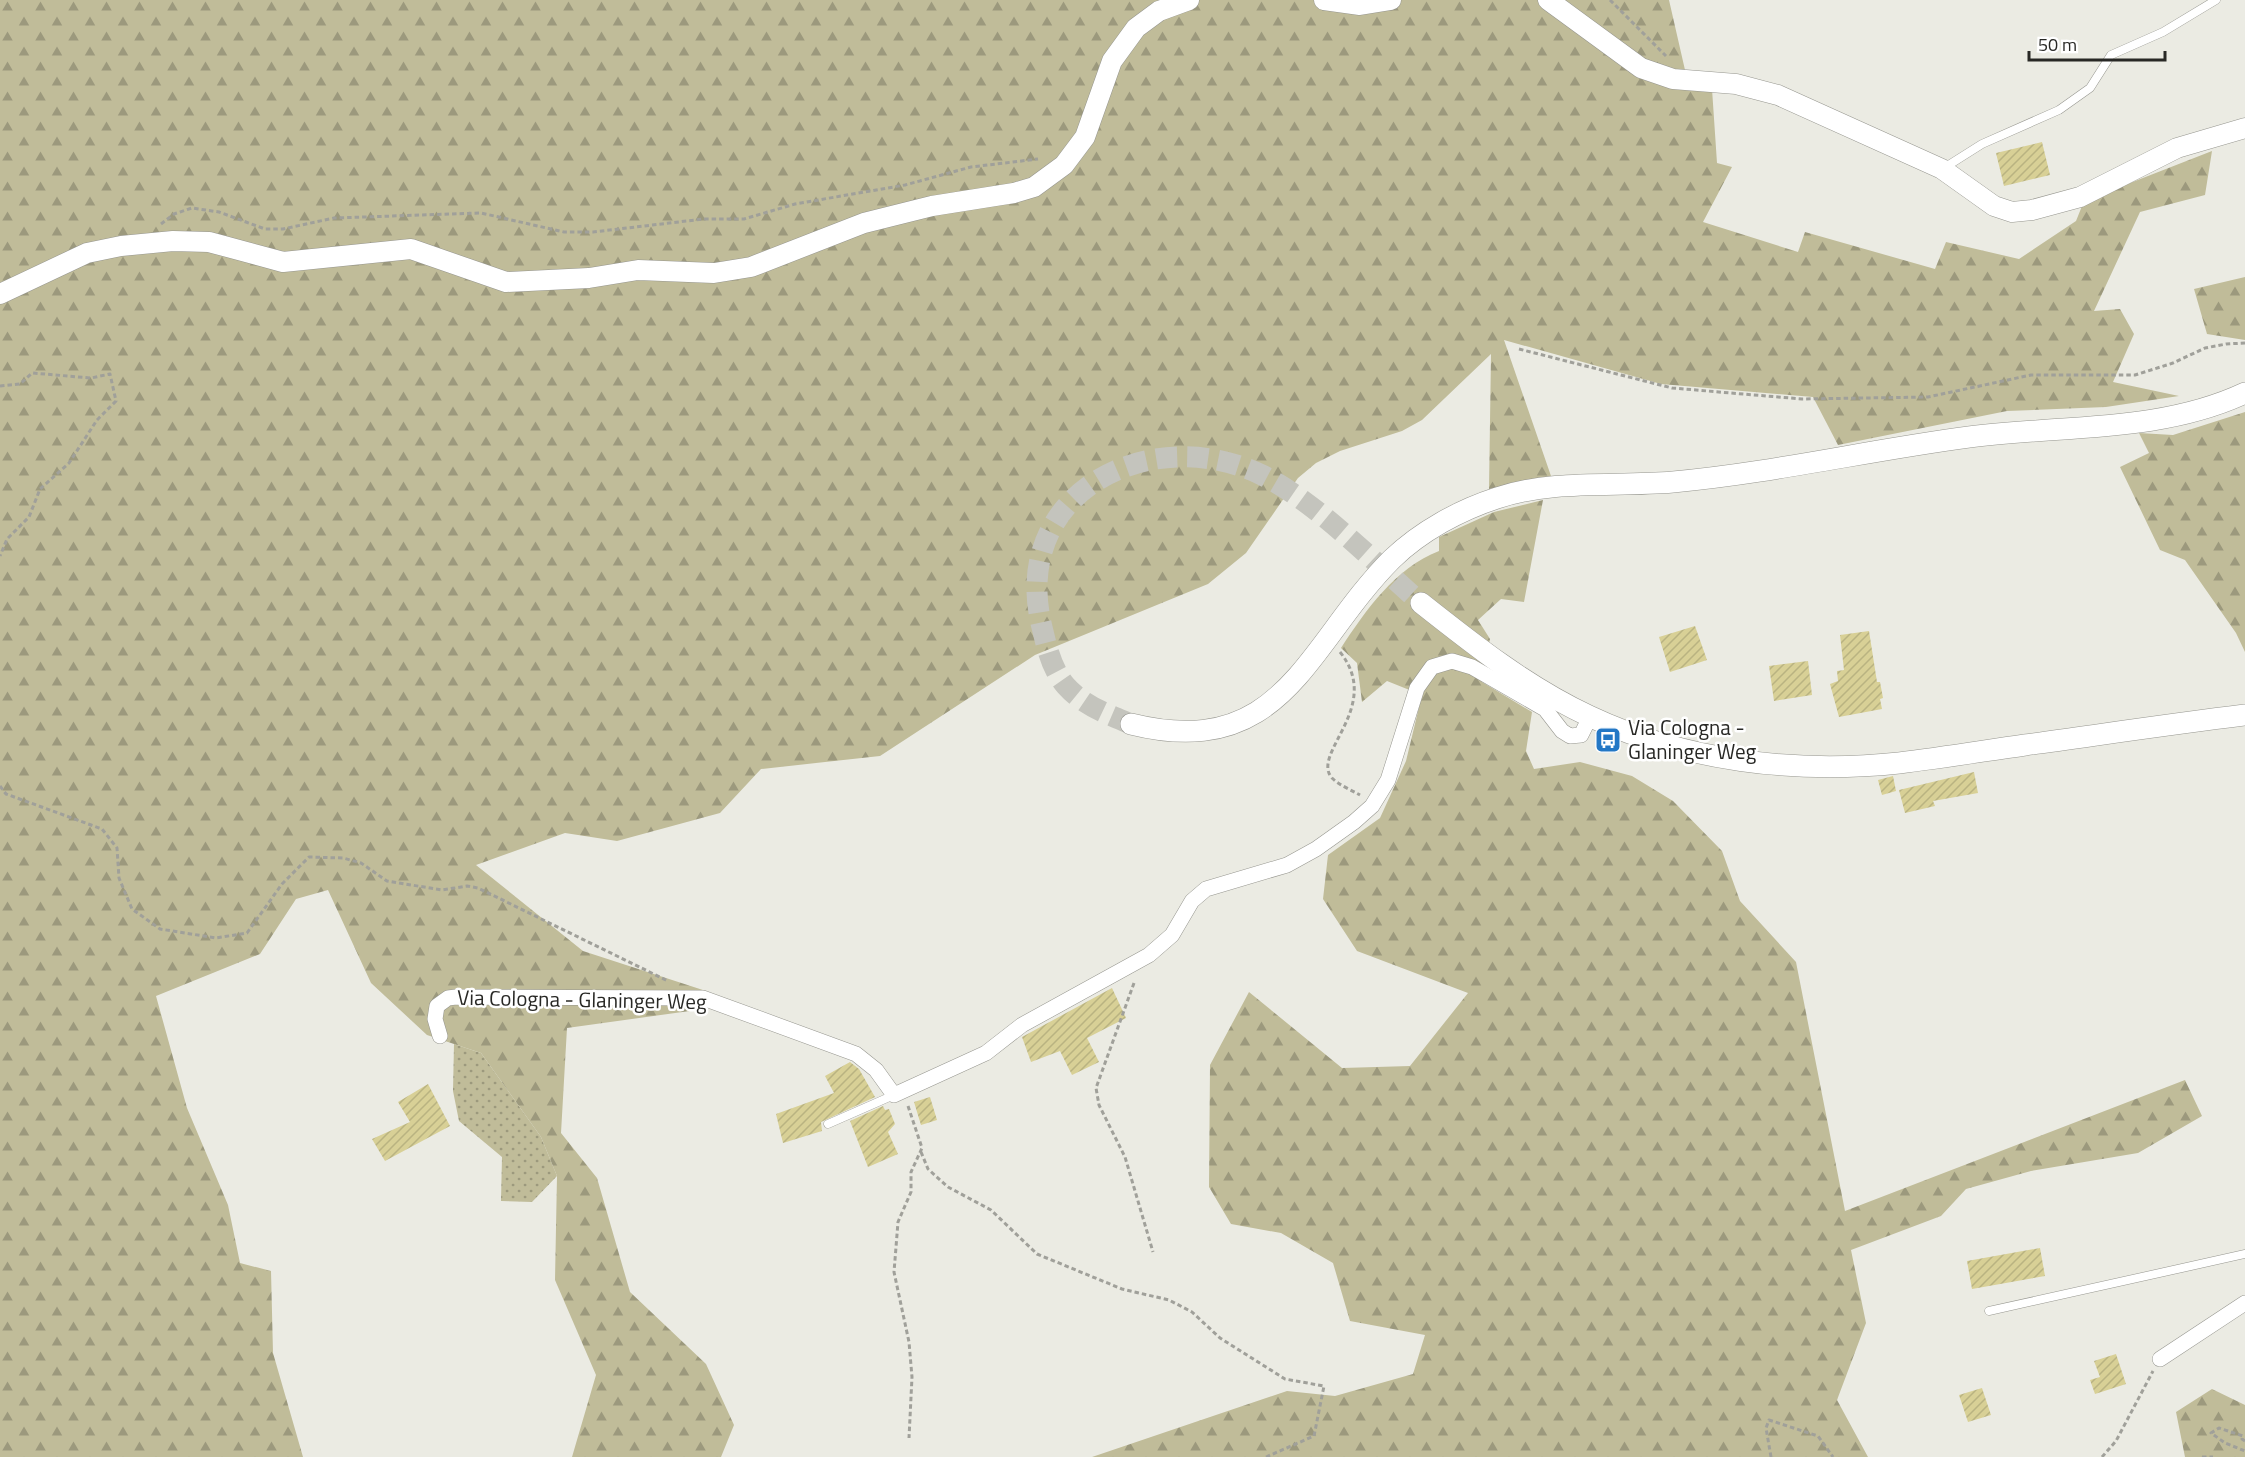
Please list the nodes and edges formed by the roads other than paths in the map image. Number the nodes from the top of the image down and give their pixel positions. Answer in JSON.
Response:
{"nodes":[{"id":1,"x":1190,"y":0,"type":"edge"},
{"id":2,"x":1324,"y":0,"type":"edge"},
{"id":3,"x":1392,"y":0,"type":"edge"},
{"id":4,"x":1548,"y":0,"type":"edge"},
{"id":5,"x":2216,"y":0,"type":"edge"},
{"id":6,"x":2245,"y":128,"type":"edge"},
{"id":7,"x":1942,"y":169,"type":"junction"},
{"id":8,"x":0,"y":294,"type":"edge"},
{"id":9,"x":2245,"y":393,"type":"edge"},
{"id":10,"x":1421,"y":603,"type":"tunnel mouth"},
{"id":11,"x":2245,"y":715,"type":"edge"},
{"id":12,"x":1590,"y":717,"type":"junction"},
{"id":13,"x":1131,"y":724,"type":"tunnel mouth"},
{"id":14,"x":440,"y":1036,"type":"dead end"},
{"id":15,"x":894,"y":1095,"type":"junction"},
{"id":16,"x":828,"y":1124,"type":"dead end"},
{"id":17,"x":2245,"y":1254,"type":"edge"},
{"id":18,"x":2245,"y":1303,"type":"edge"},
{"id":19,"x":1989,"y":1311,"type":"dead end"},
{"id":20,"x":2160,"y":1359,"type":"road end"}],
"edges":[{"from":1,"to":8,"type":"street"},
{"from":2,"to":3,"type":"street"},
{"from":4,"to":7,"type":"street"},
{"from":5,"to":7,"type":"lane"},
{"from":6,"to":7,"type":"street"},
{"from":9,"to":13,"type":"main road"},
{"from":10,"to":12,"type":"main road"},
{"from":11,"to":12,"type":"main road"},
{"from":12,"to":15,"type":"street"},
{"from":14,"to":15,"type":"street","name":"Via Cologna - Glaninger Weg"},
{"from":15,"to":16,"type":"lane"},
{"from":17,"to":19,"type":"lane"},
{"from":18,"to":20,"type":"street"}]}
